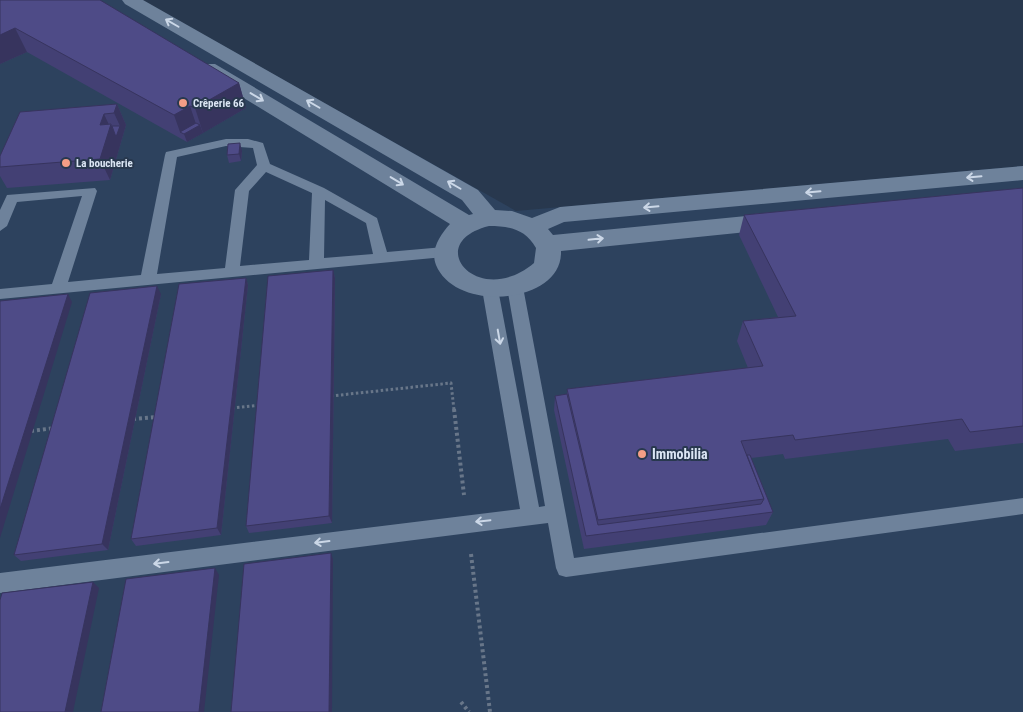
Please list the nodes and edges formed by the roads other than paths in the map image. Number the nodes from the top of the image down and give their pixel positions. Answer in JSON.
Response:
{"nodes":[{"id":1,"x":131,"y":0,"type":"edge"},
{"id":2,"x":113,"y":10,"type":"edge"},
{"id":3,"x":163,"y":41,"type":"edge"},
{"id":4,"x":189,"y":56,"type":"edge"},
{"id":5,"x":264,"y":166,"type":"junction"},
{"id":6,"x":1023,"y":173,"type":"edge"},
{"id":7,"x":319,"y":192,"type":"junction"},
{"id":8,"x":795,"y":220,"type":"edge"},
{"id":9,"x":478,"y":221,"type":"junction"},
{"id":10,"x":0,"y":226,"type":"edge"},
{"id":11,"x":540,"y":235,"type":"junction"},
{"id":12,"x":444,"y":252,"type":"junction"},
{"id":13,"x":381,"y":258,"type":"junction"},
{"id":14,"x":316,"y":264,"type":"junction"},
{"id":15,"x":232,"y":272,"type":"junction"},
{"id":16,"x":148,"y":280,"type":"junction"},
{"id":17,"x":515,"y":287,"type":"junction"},
{"id":18,"x":58,"y":289,"type":"junction"},
{"id":19,"x":490,"y":289,"type":"junction"},
{"id":20,"x":0,"y":294,"type":"edge"},
{"id":21,"x":1023,"y":506,"type":"edge"},
{"id":22,"x":556,"y":513,"type":"junction"},
{"id":23,"x":531,"y":516,"type":"junction"},
{"id":24,"x":0,"y":583,"type":"edge"}],
"edges":[{"from":9,"to":1,"type":"street","one_way":true},
{"from":2,"to":3,"type":"street"},
{"from":4,"to":9,"type":"street","one_way":true},
{"from":5,"to":7,"type":"lane"},
{"from":5,"to":15,"type":"lane"},
{"from":5,"to":16,"type":"lane"},
{"from":6,"to":11,"type":"street","one_way":true},
{"from":7,"to":13,"type":"lane"},
{"from":7,"to":14,"type":"lane"},
{"from":11,"to":8,"type":"street","one_way":true},
{"from":9,"to":11,"type":"street"},
{"from":9,"to":12,"type":"street"},
{"from":10,"to":18,"type":"lane"},
{"from":11,"to":17,"type":"street"},
{"from":12,"to":13,"type":"lane"},
{"from":12,"to":19,"type":"street"},
{"from":13,"to":14,"type":"lane"},
{"from":14,"to":15,"type":"lane"},
{"from":15,"to":16,"type":"lane"},
{"from":16,"to":18,"type":"lane"},
{"from":17,"to":19,"type":"street"},
{"from":17,"to":22,"type":"lane"},
{"from":18,"to":20,"type":"lane"},
{"from":19,"to":23,"type":"lane","one_way":true},
{"from":21,"to":22,"type":"lane"},
{"from":22,"to":23,"type":"lane"},
{"from":23,"to":24,"type":"lane","one_way":true}]}
